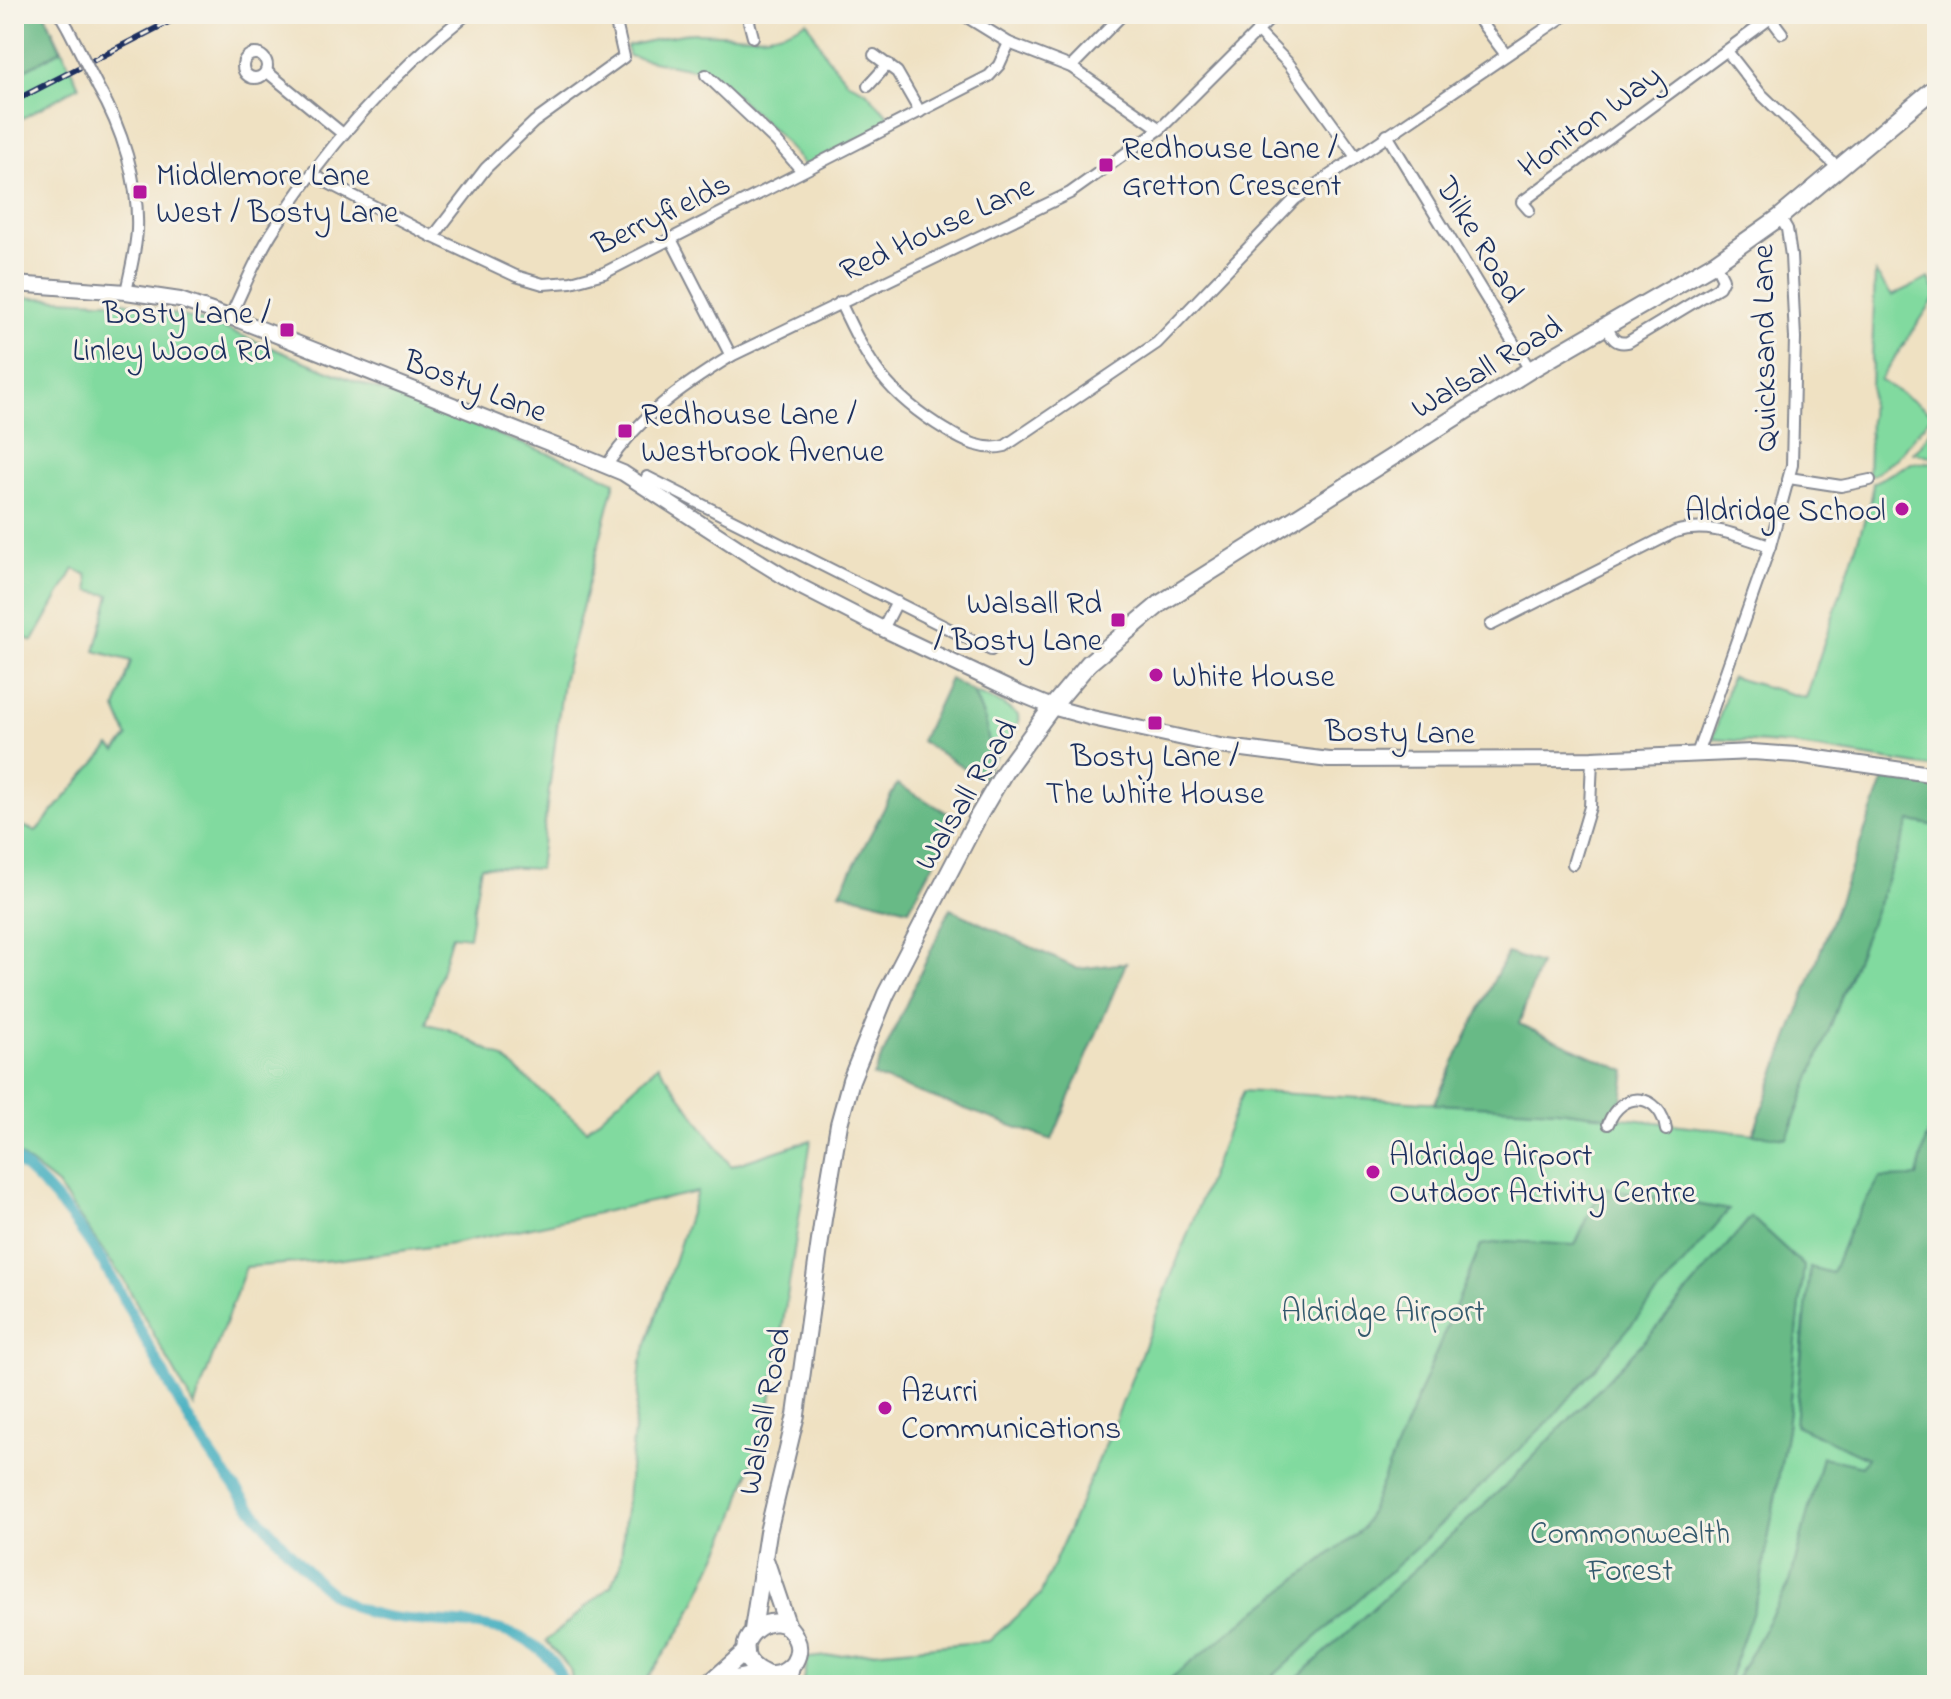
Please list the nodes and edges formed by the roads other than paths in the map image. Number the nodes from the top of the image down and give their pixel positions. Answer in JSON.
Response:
{"nodes":[{"id":1,"x":60,"y":14,"type":"edge"},
{"id":2,"x":467,"y":14,"type":"edge"},
{"id":3,"x":614,"y":14,"type":"edge"},
{"id":4,"x":747,"y":14,"type":"edge"},
{"id":5,"x":962,"y":14,"type":"edge"},
{"id":6,"x":1123,"y":14,"type":"edge"},
{"id":7,"x":1275,"y":14,"type":"edge"},
{"id":8,"x":1475,"y":14,"type":"edge"},
{"id":9,"x":1567,"y":14,"type":"edge"},
{"id":10,"x":1773,"y":16,"type":"edge"},
{"id":11,"x":1257,"y":31,"type":"junction"},
{"id":12,"x":1782,"y":33,"type":"dead end"},
{"id":13,"x":753,"y":37,"type":"dead end"},
{"id":14,"x":1009,"y":43,"type":"junction"},
{"id":15,"x":1727,"y":51,"type":"junction"},
{"id":16,"x":874,"y":55,"type":"dead end"},
{"id":17,"x":1506,"y":55,"type":"junction"},
{"id":18,"x":888,"y":64,"type":"junction"},
{"id":19,"x":1071,"y":67,"type":"junction"},
{"id":20,"x":266,"y":71,"type":"dead end"},
{"id":21,"x":706,"y":75,"type":"dead end"},
{"id":22,"x":868,"y":86,"type":"dead end"},
{"id":23,"x":1937,"y":86,"type":"edge"},
{"id":24,"x":920,"y":112,"type":"junction"},
{"id":25,"x":1160,"y":129,"type":"junction"},
{"id":26,"x":343,"y":134,"type":"junction"},
{"id":27,"x":1387,"y":135,"type":"junction"},
{"id":28,"x":1356,"y":157,"type":"junction"},
{"id":29,"x":1837,"y":167,"type":"junction"},
{"id":30,"x":802,"y":171,"type":"junction"},
{"id":31,"x":313,"y":175,"type":"junction"},
{"id":32,"x":1529,"y":210,"type":"dead end"},
{"id":33,"x":1780,"y":217,"type":"junction"},
{"id":34,"x":433,"y":237,"type":"junction"},
{"id":35,"x":671,"y":239,"type":"junction"},
{"id":36,"x":1715,"y":263,"type":"junction"},
{"id":37,"x":14,"y":284,"type":"edge"},
{"id":38,"x":126,"y":292,"type":"junction"},
{"id":39,"x":840,"y":302,"type":"junction"},
{"id":40,"x":230,"y":317,"type":"junction"},
{"id":41,"x":1606,"y":326,"type":"junction"},
{"id":42,"x":731,"y":356,"type":"junction"},
{"id":43,"x":1530,"y":370,"type":"junction"},
{"id":44,"x":606,"y":466,"type":"junction"},
{"id":45,"x":647,"y":477,"type":"dead end"},
{"id":46,"x":1789,"y":478,"type":"junction"},
{"id":47,"x":1870,"y":480,"type":"dead end"},
{"id":48,"x":1770,"y":546,"type":"junction"},
{"id":49,"x":897,"y":602,"type":"junction"},
{"id":50,"x":1506,"y":616,"type":"junction"},
{"id":51,"x":1491,"y":625,"type":"dead end"},
{"id":52,"x":883,"y":629,"type":"junction"},
{"id":53,"x":1509,"y":630,"type":"dead end"},
{"id":54,"x":991,"y":650,"type":"dead end"},
{"id":55,"x":1052,"y":707,"type":"junction"},
{"id":56,"x":1697,"y":754,"type":"junction"},
{"id":57,"x":1592,"y":759,"type":"junction"},
{"id":58,"x":1937,"y":775,"type":"edge"},
{"id":59,"x":1573,"y":864,"type":"dead end"},
{"id":60,"x":1608,"y":1124,"type":"dead end"},
{"id":61,"x":1666,"y":1130,"type":"dead end"},
{"id":62,"x":765,"y":1561,"type":"junction"},
{"id":63,"x":788,"y":1627,"type":"junction"},
{"id":64,"x":753,"y":1630,"type":"junction"},
{"id":65,"x":746,"y":1651,"type":"junction"},
{"id":66,"x":796,"y":1661,"type":"junction"},
{"id":67,"x":771,"y":1678,"type":"edge"},
{"id":68,"x":710,"y":1685,"type":"edge"},
{"id":69,"x":790,"y":1685,"type":"edge"}],
"edges":[{"from":1,"to":38,"type":"street","bridge":true},
{"from":2,"to":26,"type":"street"},
{"from":3,"to":34,"type":"street"},
{"from":4,"to":13,"type":"street"},
{"from":5,"to":14,"type":"street"},
{"from":6,"to":19,"type":"street"},
{"from":7,"to":11,"type":"street","name":"Red House Lane"},
{"from":8,"to":17,"type":"street"},
{"from":9,"to":17,"type":"street"},
{"from":10,"to":12,"type":"street"},
{"from":10,"to":15,"type":"street","name":"Honiton Way"},
{"from":11,"to":25,"type":"street","name":"Red House Lane"},
{"from":11,"to":28,"type":"street"},
{"from":14,"to":19,"type":"street"},
{"from":14,"to":24,"type":"street","name":"Berryfields"},
{"from":15,"to":29,"type":"street"},
{"from":15,"to":32,"type":"street","name":"Honiton Way"},
{"from":16,"to":18,"type":"street"},
{"from":17,"to":27,"type":"street"},
{"from":18,"to":22,"type":"street"},
{"from":18,"to":24,"type":"street"},
{"from":19,"to":25,"type":"street"},
{"from":20,"to":26,"type":"street"},
{"from":21,"to":30,"type":"street"},
{"from":23,"to":29,"type":"main road","name":"Walsall Road"},
{"from":24,"to":30,"type":"street","name":"Berryfields"},
{"from":25,"to":39,"type":"street","name":"Red House Lane"},
{"from":26,"to":31,"type":"street"},
{"from":27,"to":28,"type":"street"},
{"from":27,"to":43,"type":"street","name":"Dilke Road"},
{"from":28,"to":39,"type":"street"},
{"from":29,"to":33,"type":"main road","name":"Walsall Road"},
{"from":30,"to":35,"type":"street","name":"Berryfields"},
{"from":31,"to":34,"type":"street","name":"Berryfields"},
{"from":31,"to":40,"type":"street"},
{"from":33,"to":36,"type":"main road","name":"Walsall Road"},
{"from":33,"to":46,"type":"street","name":"Quicksand Lane"},
{"from":34,"to":35,"type":"street","name":"Berryfields"},
{"from":35,"to":42,"type":"street"},
{"from":36,"to":41,"type":"main road","name":"Walsall Road"},
{"from":36,"to":41,"type":"street","name":"Walsall Road"},
{"from":37,"to":38,"type":"main road","name":"Bosty Lane"},
{"from":38,"to":40,"type":"main road","name":"Bosty Lane"},
{"from":39,"to":42,"type":"street","name":"Red House Lane"},
{"from":40,"to":44,"type":"main road","name":"Bosty Lane"},
{"from":41,"to":43,"type":"main road","name":"Walsall Road"},
{"from":42,"to":44,"type":"street","name":"Red House Lane"},
{"from":43,"to":55,"type":"main road","name":"Walsall Road"},
{"from":44,"to":52,"type":"main road","name":"Bosty Lane"},
{"from":45,"to":49,"type":"street"},
{"from":46,"to":47,"type":"street"},
{"from":46,"to":48,"type":"street","name":"Quicksand Lane"},
{"from":48,"to":50,"type":"street"},
{"from":48,"to":56,"type":"street","name":"Quicksand Lane"},
{"from":49,"to":52,"type":"street"},
{"from":49,"to":54,"type":"street"},
{"from":50,"to":51,"type":"street"},
{"from":50,"to":53,"type":"street"},
{"from":52,"to":55,"type":"main road","name":"Bosty Lane"},
{"from":55,"to":57,"type":"main road","name":"Bosty Lane"},
{"from":55,"to":62,"type":"main road","name":"Walsall Road"},
{"from":56,"to":57,"type":"main road","name":"Bosty Lane"},
{"from":56,"to":58,"type":"main road","name":"Bosty Lane"},
{"from":57,"to":59,"type":"street"},
{"from":60,"to":61,"type":"street"},
{"from":62,"to":63,"type":"main road","name":"Walsall Road"},
{"from":62,"to":64,"type":"main road","name":"Walsall Road"},
{"from":63,"to":64,"type":"main road"},
{"from":63,"to":66,"type":"main road"},
{"from":64,"to":65,"type":"main road"},
{"from":65,"to":67,"type":"main road"},
{"from":65,"to":68,"type":"main road"},
{"from":66,"to":67,"type":"main road"},
{"from":66,"to":69,"type":"street"},
{"from":67,"to":68,"type":"main road"}]}
